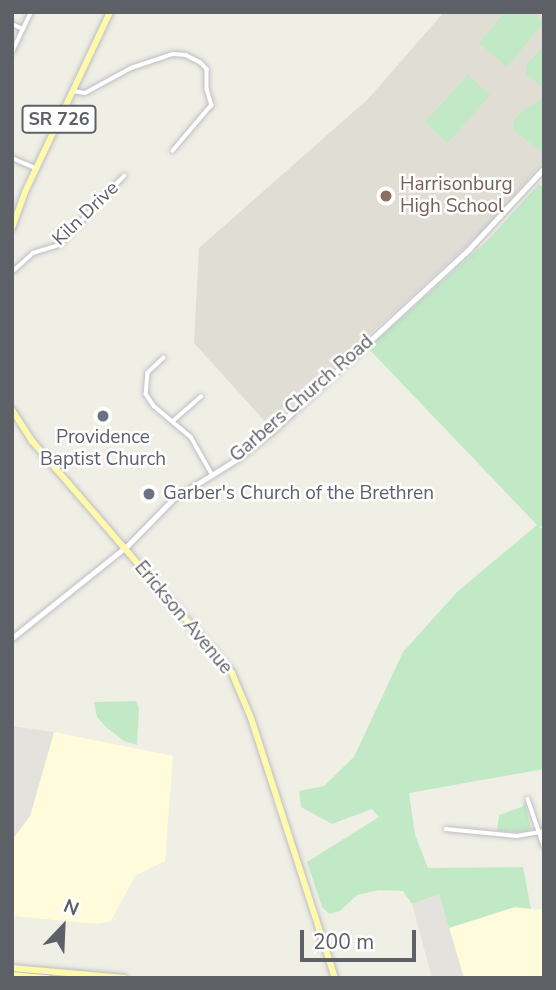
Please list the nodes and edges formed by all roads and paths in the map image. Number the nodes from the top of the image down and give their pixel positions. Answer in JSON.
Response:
{"nodes":[{"id":1,"x":31,"y":12,"type":"edge"},
{"id":2,"x":110,"y":12,"type":"edge"},
{"id":3,"x":12,"y":24,"type":"edge"},
{"id":4,"x":23,"y":29,"type":"junction"},
{"id":5,"x":12,"y":52,"type":"edge"},
{"id":6,"x":73,"y":91,"type":"junction"},
{"id":7,"x":173,"y":150,"type":"dead end"},
{"id":8,"x":12,"y":158,"type":"edge"},
{"id":9,"x":36,"y":168,"type":"junction"},
{"id":10,"x":544,"y":168,"type":"edge"},
{"id":11,"x":124,"y":176,"type":"dead end"},
{"id":12,"x":12,"y":228,"type":"edge"},
{"id":13,"x":12,"y":272,"type":"edge"},
{"id":14,"x":164,"y":358,"type":"dead end"},
{"id":15,"x":201,"y":397,"type":"dead end"},
{"id":16,"x":13,"y":411,"type":"edge"},
{"id":17,"x":173,"y":421,"type":"junction"},
{"id":18,"x":212,"y":474,"type":"junction"},
{"id":19,"x":124,"y":548,"type":"junction"},
{"id":20,"x":12,"y":638,"type":"edge"},
{"id":21,"x":528,"y":799,"type":"dead end"},
{"id":22,"x":446,"y":829,"type":"dead end"},
{"id":23,"x":541,"y":831,"type":"edge"},
{"id":24,"x":544,"y":846,"type":"edge"},
{"id":25,"x":12,"y":968,"type":"edge"},
{"id":26,"x":12,"y":975,"type":"edge"},
{"id":27,"x":48,"y":978,"type":"edge"},
{"id":28,"x":125,"y":978,"type":"edge"},
{"id":29,"x":335,"y":978,"type":"edge"}],
"edges":[{"from":1,"to":4,"type":"street"},
{"from":2,"to":6,"type":"main road","number":"SR 726"},
{"from":3,"to":4,"type":"street"},
{"from":4,"to":5,"type":"street"},
{"from":6,"to":7,"type":"street"},
{"from":6,"to":9,"type":"main road","number":"SR 726"},
{"from":8,"to":9,"type":"street"},
{"from":9,"to":12,"type":"main road","number":"SR 726"},
{"from":10,"to":18,"type":"street","name":"Garbers Church Road"},
{"from":11,"to":13,"type":"street","name":"Kiln Drive"},
{"from":14,"to":17,"type":"street"},
{"from":15,"to":17,"type":"street"},
{"from":16,"to":19,"type":"main road","name":"Erickson Avenue"},
{"from":17,"to":18,"type":"street"},
{"from":18,"to":19,"type":"street","name":"Garbers Church Road"},
{"from":19,"to":20,"type":"street","name":"Garbers Church Road"},
{"from":19,"to":29,"type":"main road","name":"Erickson Avenue"},
{"from":21,"to":23,"type":"street"},
{"from":22,"to":23,"type":"street"},
{"from":23,"to":24,"type":"street"},
{"from":25,"to":28,"type":"main road"},
{"from":26,"to":27,"type":"main road"}]}
